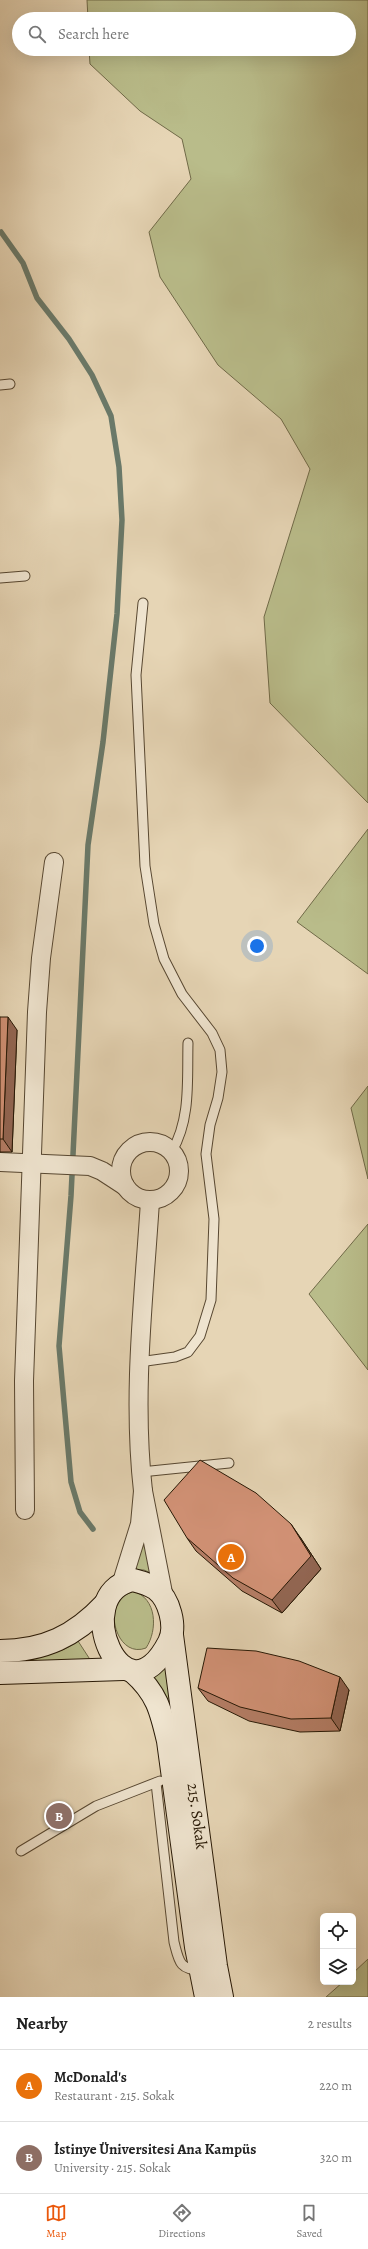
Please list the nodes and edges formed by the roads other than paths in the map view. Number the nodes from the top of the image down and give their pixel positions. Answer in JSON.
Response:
{"nodes":[{"id":1,"x":10,"y":384,"type":"dead end"},
{"id":2,"x":0,"y":385,"type":"edge"},
{"id":3,"x":25,"y":576,"type":"dead end"},
{"id":4,"x":0,"y":578,"type":"edge"},
{"id":5,"x":143,"y":602,"type":"dead end"},
{"id":6,"x":54,"y":862,"type":"dead end"},
{"id":7,"x":188,"y":1042,"type":"dead end"},
{"id":8,"x":172,"y":1151,"type":"junction"},
{"id":9,"x":0,"y":1162,"type":"edge"},
{"id":10,"x":33,"y":1163,"type":"junction"},
{"id":11,"x":125,"y":1186,"type":"junction"},
{"id":12,"x":150,"y":1201,"type":"junction"},
{"id":13,"x":139,"y":1362,"type":"junction"},
{"id":14,"x":229,"y":1463,"type":"dead end"},
{"id":15,"x":141,"y":1472,"type":"junction"},
{"id":16,"x":143,"y":1491,"type":"junction"},
{"id":17,"x":25,"y":1510,"type":"dead end"},
{"id":18,"x":122,"y":1582,"type":"junction"},
{"id":19,"x":164,"y":1598,"type":"junction"},
{"id":20,"x":105,"y":1604,"type":"junction"},
{"id":21,"x":172,"y":1635,"type":"junction"},
{"id":22,"x":0,"y":1651,"type":"edge"},
{"id":23,"x":128,"y":1670,"type":"junction"},
{"id":24,"x":0,"y":1673,"type":"edge"},
{"id":25,"x":174,"y":1778,"type":"junction"},
{"id":26,"x":21,"y":1851,"type":"dead end"},
{"id":27,"x":206,"y":1997,"type":"edge"},
{"id":28,"x":222,"y":1997,"type":"edge"}],
"edges":[{"from":1,"to":2,"type":"lane"},
{"from":3,"to":4,"type":"lane"},
{"from":5,"to":13,"type":"lane"},
{"from":6,"to":10,"type":"street"},
{"from":7,"to":8,"type":"lane"},
{"from":8,"to":11,"type":"street"},
{"from":8,"to":12,"type":"street"},
{"from":9,"to":10,"type":"street"},
{"from":10,"to":11,"type":"street"},
{"from":10,"to":17,"type":"street"},
{"from":11,"to":12,"type":"street"},
{"from":12,"to":13,"type":"street"},
{"from":13,"to":15,"type":"street"},
{"from":14,"to":15,"type":"lane"},
{"from":15,"to":16,"type":"street"},
{"from":16,"to":18,"type":"street"},
{"from":16,"to":19,"type":"street"},
{"from":18,"to":19,"type":"street"},
{"from":18,"to":20,"type":"street"},
{"from":19,"to":21,"type":"street"},
{"from":20,"to":22,"type":"street"},
{"from":20,"to":23,"type":"street"},
{"from":21,"to":23,"type":"street"},
{"from":21,"to":25,"type":"street","name":"215. Sokak"},
{"from":23,"to":24,"type":"street"},
{"from":23,"to":25,"type":"street","name":"215. Sokak"},
{"from":25,"to":26,"type":"lane"},
{"from":25,"to":27,"type":"street","name":"215. Sokak"},
{"from":25,"to":28,"type":"street","name":"215. Sokak"}]}
